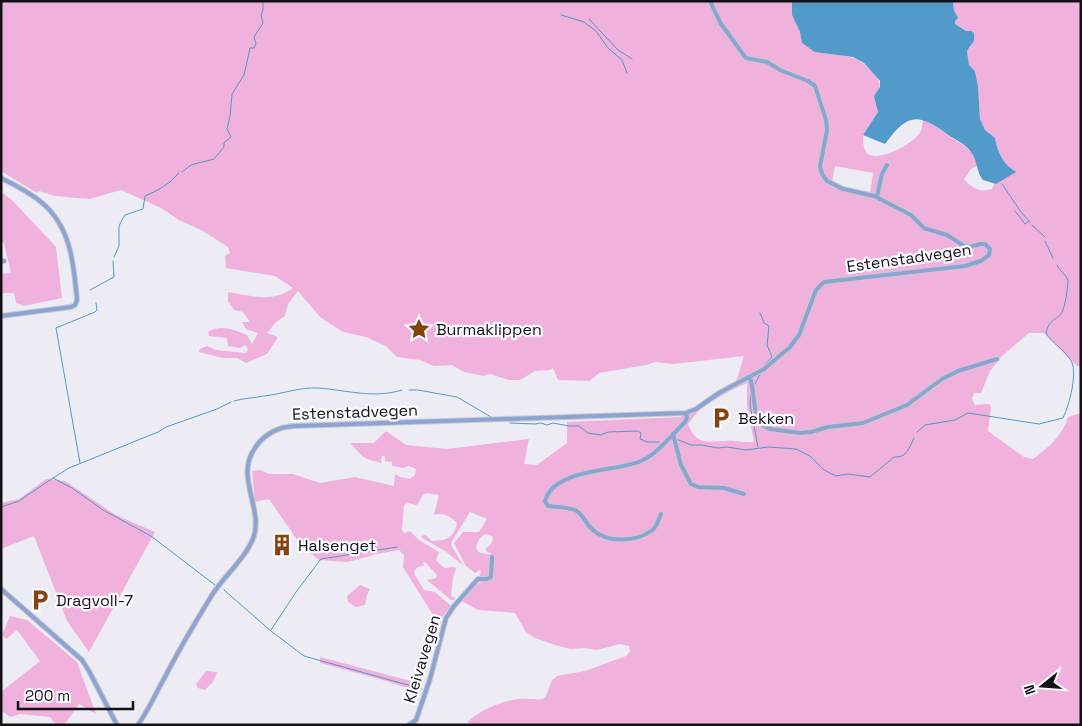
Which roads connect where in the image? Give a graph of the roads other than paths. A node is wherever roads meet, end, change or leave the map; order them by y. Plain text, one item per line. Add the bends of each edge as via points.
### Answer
1 (710, 1) edge
2 (887, 165) dead end
3 (1, 178) edge
4 (877, 197) junction
5 (1, 316) edge
6 (997, 359) dead end
7 (750, 377) junction
8 (686, 413) junction
9 (673, 434) junction
10 (744, 494) dead end
11 (660, 514) dead end
12 (492, 557) dead end
13 (1, 589) edge
14 (117, 725) edge
15 (138, 725) edge
16 (409, 725) edge

1 - 4 street, Estenstadvegen via 721,24 746,58 767,62 815,86 827,124 820,162 824,178 843,189
2 - 4 street
3 - 5 street via 35,197 57,218 70,247 77,300 71,308
4 - 7 street, Estenstadvegen via 910,215 924,228 947,235 964,246 985,244 990,253 981,261 966,266 824,282 816,290 795,342
6 - 7 street via 948,376 908,405 869,421 805,433 770,429 761,424 753,402
7 - 8 street, Estenstadvegen
8 - 9 street, Estenstadvegen via 686,420
8 - 15 street, Estenstadvegen via 303,425 273,431 256,447 249,461 255,528 252,540 212,594
9 - 10 street via 681,465 691,484
9 - 11 street, Estenstadvegen via 641,461 573,477 556,487 545,502 548,506 578,512 594,532 613,540 650,532
12 - 16 street, Kleivavegen via 491,576 478,579 446,618 416,720
13 - 14 street via 82,660

